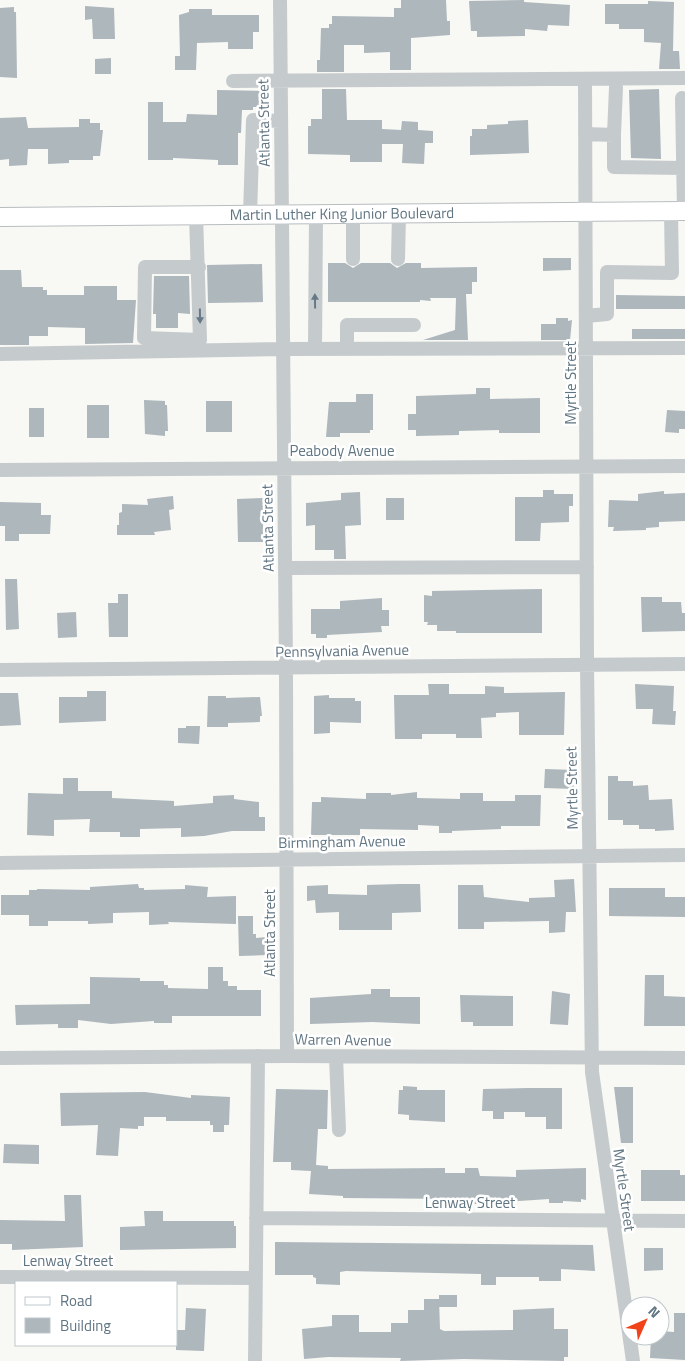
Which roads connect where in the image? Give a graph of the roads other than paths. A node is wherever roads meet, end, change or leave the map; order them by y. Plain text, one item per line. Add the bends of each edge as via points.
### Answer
1 (280, 0) edge
2 (685, 78) edge
3 (585, 79) junction
4 (280, 80) junction
5 (233, 81) dead end
6 (616, 87) dead end
7 (682, 98) dead end
8 (280, 121) junction
9 (585, 134) junction
10 (614, 135) junction
11 (683, 168) junction
12 (586, 212) junction
13 (680, 212) edge
14 (353, 214) junction
15 (400, 214) junction
16 (196, 215) junction
17 (250, 215) junction
18 (281, 215) junction
19 (316, 215) junction
20 (0, 217) edge
21 (353, 259) dead end
22 (398, 259) dead end
23 (199, 267) junction
24 (586, 316) junction
25 (414, 325) dead end
26 (587, 348) junction
27 (685, 348) edge
28 (316, 349) junction
29 (347, 349) junction
30 (283, 350) junction
31 (0, 354) edge
32 (587, 466) junction
33 (685, 466) edge
34 (284, 468) junction
35 (0, 470) edge
36 (587, 566) junction
37 (286, 568) junction
38 (587, 664) junction
39 (685, 664) edge
40 (286, 668) junction
41 (0, 670) edge
42 (589, 855) junction
43 (685, 855) edge
44 (286, 858) junction
45 (0, 863) edge
46 (258, 1056) junction
47 (287, 1056) junction
48 (336, 1057) junction
49 (0, 1058) edge
50 (592, 1058) junction
51 (685, 1058) edge
52 (339, 1130) dead end
53 (256, 1218) junction
54 (612, 1220) junction
55 (685, 1221) edge
56 (0, 1277) edge
57 (256, 1278) junction
58 (255, 1361) edge
59 (633, 1361) edge

1 - 4 street, Atlanta Street
2 - 3 street
3 - 4 street
3 - 9 street, Myrtle Street
4 - 5 street
4 - 8 street, Atlanta Street
6 - 10 street
7 - 11 street
8 - 17 street via 253,120
8 - 18 street, Atlanta Street
9 - 10 street
9 - 12 street, Myrtle Street
10 - 11 street via 614,167
11 - 13 street
12 - 13 main road, Martin Luther King Junior Boulevard
12 - 15 main road, Martin Luther King Junior Boulevard
12 - 24 street, Myrtle Street
13 - 24 street via 672,273 607,272 607,314
14 - 15 main road, Martin Luther King Junior Boulevard
14 - 19 main road, Martin Luther King Junior Boulevard
14 - 21 street
15 - 22 street
16 - 17 main road, Martin Luther King Junior Boulevard
16 - 20 main road, Martin Luther King Junior Boulevard
16 - 23 street
17 - 18 main road, Martin Luther King Junior Boulevard
18 - 19 main road, Martin Luther King Junior Boulevard
18 - 30 street, Atlanta Street
28 -> 19 street
23 -> 23 street via 200,340 144,338 145,267
24 - 26 street, Myrtle Street
25 - 29 street via 347,325
26 - 27 street
26 - 29 street
26 - 32 street, Myrtle Street
28 - 29 street
28 - 30 street
30 - 31 street
30 - 34 street, Atlanta Street
32 - 33 street, Peabody Avenue
32 - 34 street, Peabody Avenue
32 - 36 street, Myrtle Street
34 - 35 street, Peabody Avenue
34 - 37 street, Atlanta Street
36 - 37 street
36 - 38 street, Myrtle Street
37 - 40 street, Atlanta Street
38 - 39 street, Pennsylvania Avenue
38 - 40 street, Pennsylvania Avenue
38 - 42 street, Myrtle Street
40 - 41 street, Pennsylvania Avenue
40 - 44 street, Atlanta Street
42 - 43 street, Birmingham Avenue
42 - 44 street, Birmingham Avenue
42 - 50 street, Myrtle Street
44 - 45 street, Birmingham Avenue
44 - 47 street, Atlanta Street
46 - 47 street, Warren Avenue
46 - 49 street, Warren Avenue
46 - 53 street
47 - 48 street, Warren Avenue
48 - 50 street, Warren Avenue
48 - 52 street
50 - 51 street, Warren Avenue
50 - 54 street, Myrtle Street
53 - 54 street, Lenway Street
53 - 57 street
54 - 55 street, Lenway Street
54 - 59 street, Myrtle Street
56 - 57 street, Lenway Street
57 - 58 street

